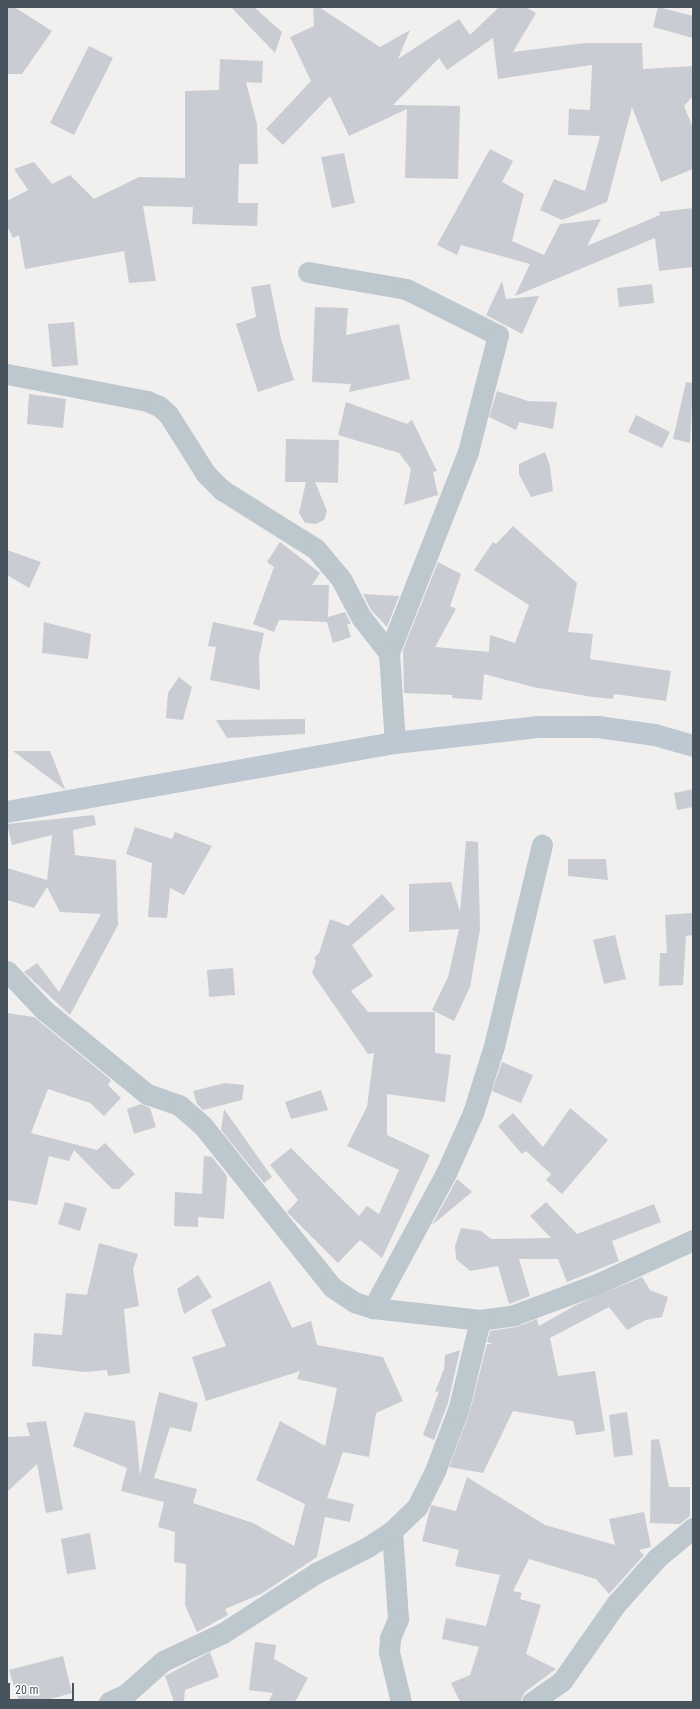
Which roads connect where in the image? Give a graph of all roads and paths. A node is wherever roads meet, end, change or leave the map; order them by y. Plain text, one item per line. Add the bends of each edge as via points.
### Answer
1 (308, 272) dead end
2 (7, 374) edge
3 (389, 653) junction
4 (395, 743) junction
5 (693, 746) edge
6 (7, 812) edge
7 (542, 845) dead end
8 (7, 971) edge
9 (693, 1240) edge
10 (373, 1308) junction
11 (480, 1320) junction
12 (693, 1528) edge
13 (392, 1530) junction
14 (121, 1699) edge
15 (401, 1702) edge
16 (532, 1702) edge

1 - 3 street via 406,289 498,335 468,452
2 - 3 street via 147,401 159,406 168,414 206,474 222,490 316,549 342,578 361,617
3 - 4 street
4 - 5 main road via 537,727 598,727 655,735
4 - 6 main road
7 - 10 street via 494,1046 473,1113 446,1173
8 - 10 street via 44,1010 147,1094 179,1105 203,1126 332,1287 354,1302
9 - 11 street via 554,1301 514,1315
10 - 11 street
11 - 13 street via 459,1407 435,1471 417,1507
12 - 16 street via 657,1558 616,1604 562,1681
13 - 14 street via 316,1573 223,1633 163,1661
13 - 15 street via 398,1619 390,1638 390,1652

